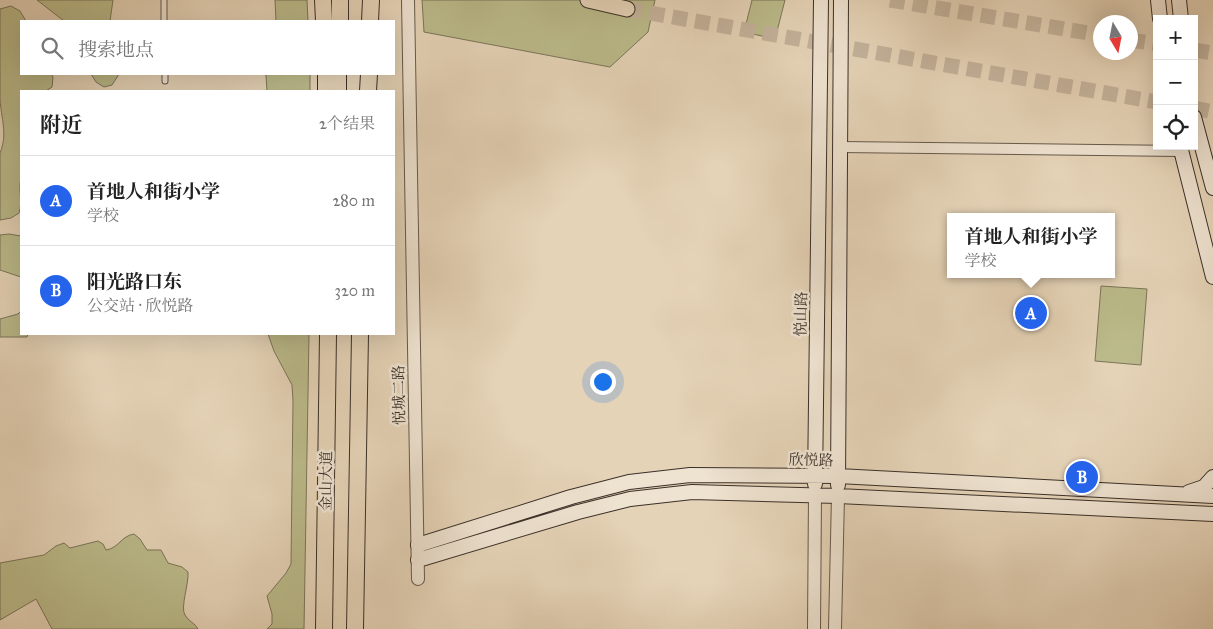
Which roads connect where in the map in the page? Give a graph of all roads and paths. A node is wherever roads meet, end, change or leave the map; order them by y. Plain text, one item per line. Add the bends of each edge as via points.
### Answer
1 (164, 0) edge
2 (324, 0) edge
3 (340, 0) edge
4 (371, 0) edge
5 (408, 0) edge
6 (588, 0) edge
7 (821, 0) edge
8 (841, 0) edge
9 (1158, 0) edge
10 (1180, 0) edge
11 (627, 9) tunnel mouth
12 (1160, 15) edge
13 (1181, 15) edge
14 (164, 20) edge
15 (324, 20) edge
16 (340, 20) edge
17 (370, 20) edge
18 (165, 75) edge
19 (326, 75) edge
20 (338, 75) edge
21 (369, 75) edge
22 (165, 81) dead end
23 (326, 90) edge
24 (338, 90) edge
25 (368, 90) edge
26 (1198, 132) edge
27 (840, 147) junction
28 (1153, 148) edge
29 (1181, 150) edge
30 (1213, 188) edge
31 (1213, 277) edge
32 (328, 335) edge
33 (360, 335) edge
34 (815, 476) junction
35 (838, 476) junction
36 (1213, 477) edge
37 (1184, 494) junction
38 (815, 495) junction
39 (838, 496) junction
40 (1213, 496) edge
41 (1213, 514) edge
42 (418, 545) junction
43 (418, 560) junction
44 (418, 579) dead end
45 (324, 629) edge
46 (355, 629) edge
47 (814, 629) edge
48 (835, 629) edge

1 - 14 lane
2 - 15 highway
3 - 16 highway
4 - 17 highway
5 - 42 street, 悦城二路
6 - 11 main road
7 - 34 main road, 悦山路
8 - 27 main road
9 - 12 main road
10 - 13 main road
18 - 22 lane
19 - 23 highway
20 - 24 highway
21 - 25 highway
26 - 30 main road
27 - 28 street
27 - 35 main road
29 - 31 main road
32 - 45 highway, 金山大道
33 - 46 highway, 金山大道
34 - 35 main road, 欣悦路
34 - 38 main road, 悦山路
34 - 42 main road, 欣悦路 via 690,475 629,482
35 - 37 main road, 欣悦路
35 - 39 main road
36 - 37 main road via 1204,487
37 - 40 main road, 欣悦路
38 - 39 main road
38 - 43 main road via 692,492 630,499
38 - 47 street, 悦山路
39 - 41 main road
39 - 48 street
42 - 43 street, 悦城二路
43 - 44 street, 悦城二路

